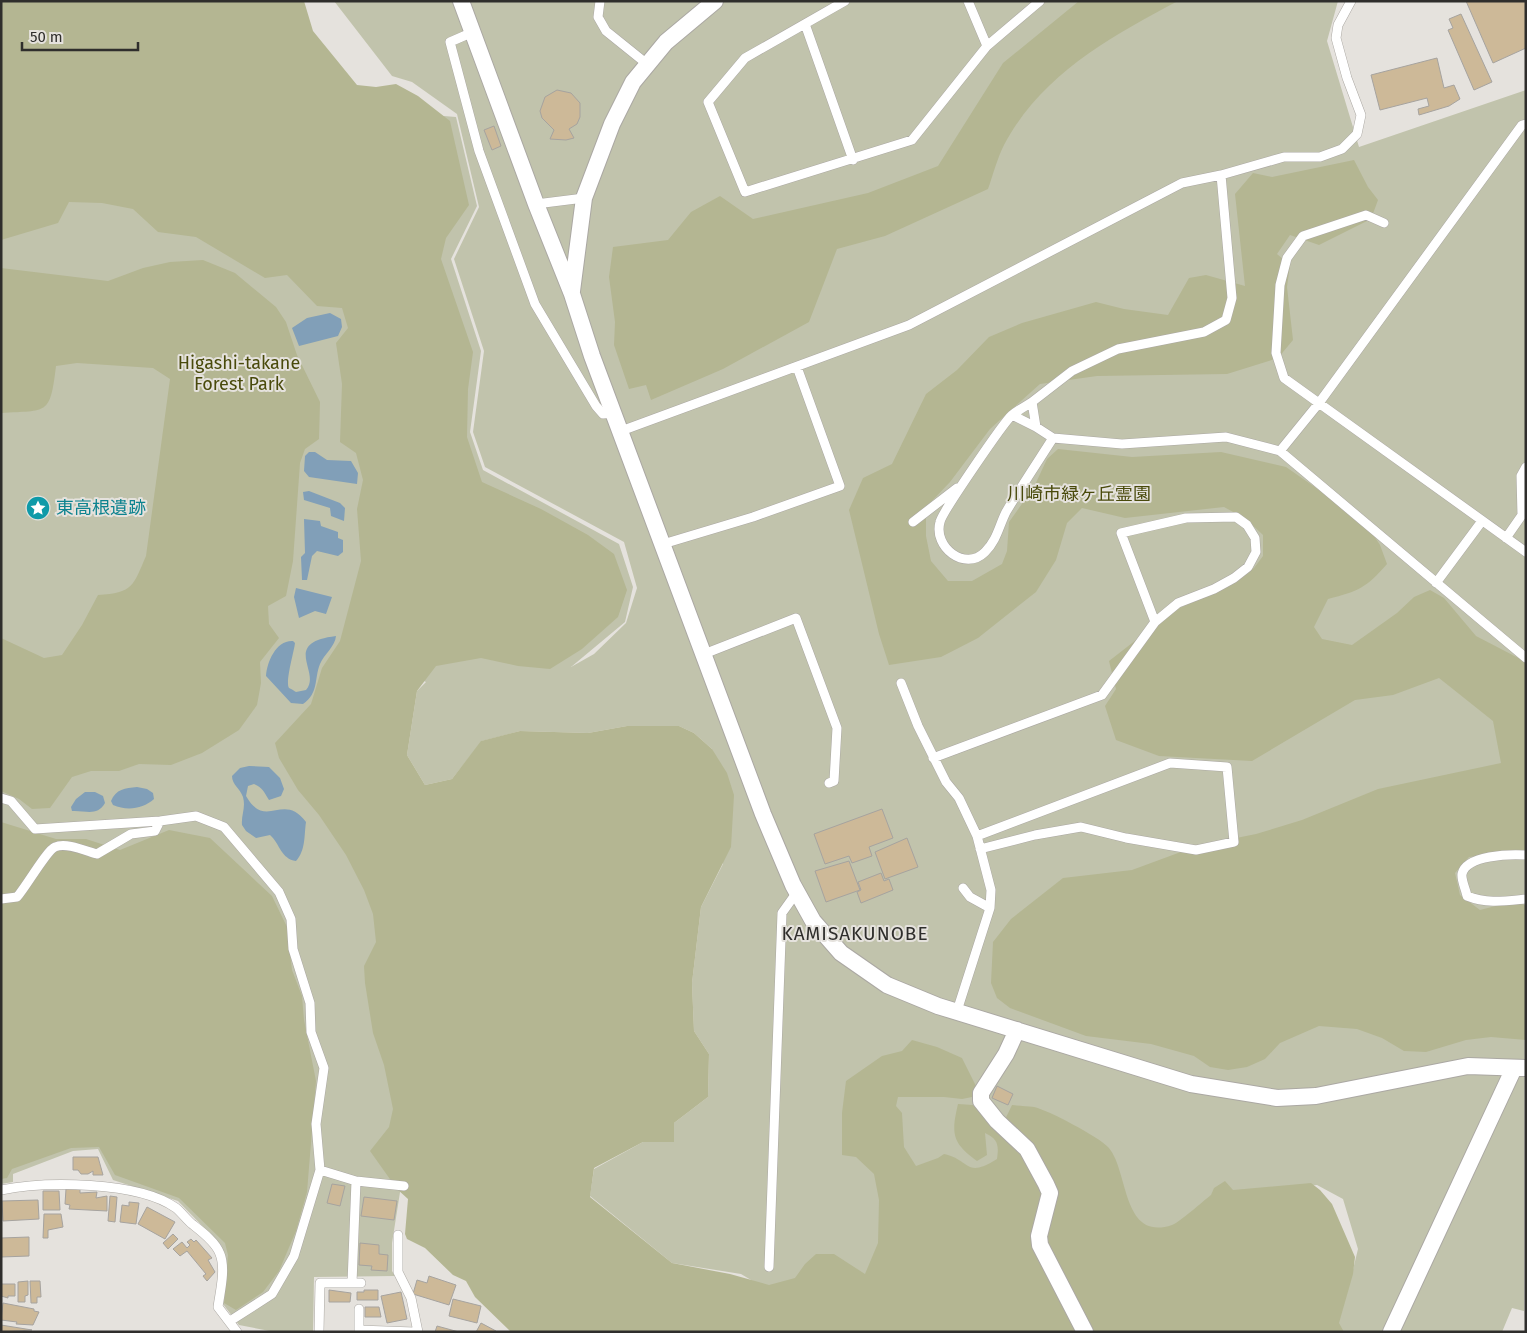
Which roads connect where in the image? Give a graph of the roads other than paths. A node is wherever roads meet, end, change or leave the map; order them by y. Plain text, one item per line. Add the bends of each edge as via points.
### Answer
1 (462, 1) edge
2 (600, 1) edge
3 (715, 1) edge
4 (845, 1) edge
5 (968, 1) edge
6 (1040, 1) edge
7 (1351, 1) edge
8 (805, 24) junction
9 (473, 32) junction
10 (987, 46) junction
11 (648, 64) junction
12 (1526, 124) edge
13 (854, 160) junction
14 (1221, 175) junction
15 (584, 198) junction
16 (536, 204) junction
17 (1384, 224) dead end
18 (572, 294) junction
19 (796, 368) junction
20 (1032, 402) junction
21 (1319, 404) junction
22 (614, 413) junction
23 (1012, 415) junction
24 (1036, 427) junction
25 (621, 431) junction
26 (1053, 438) junction
27 (1280, 451) junction
28 (1526, 468) edge
29 (965, 482) junction
30 (1524, 516) edge
31 (1482, 521) junction
32 (913, 522) dead end
33 (1506, 538) junction
34 (663, 544) junction
35 (1526, 552) edge
36 (1436, 583) junction
37 (1156, 622) junction
38 (704, 654) junction
39 (1526, 658) edge
40 (902, 683) dead end
41 (933, 758) junction
42 (829, 783) dead end
43 (1, 798) edge
44 (160, 822) junction
45 (977, 836) junction
46 (980, 849) junction
47 (1526, 855) edge
48 (963, 888) dead end
49 (796, 892) junction
50 (1, 899) edge
51 (1526, 899) edge
52 (990, 908) junction
53 (957, 1011) junction
54 (1016, 1030) junction
55 (1520, 1068) edge
56 (320, 1170) junction
57 (356, 1181) junction
58 (404, 1186) dead end
59 (1, 1190) edge
60 (398, 1235) dead end
61 (770, 1267) dead end
62 (352, 1283) junction
63 (362, 1283) dead end
64 (359, 1309) dead end
65 (230, 1321) junction
66 (359, 1331) edge
67 (238, 1332) edge
68 (319, 1332) edge
69 (414, 1332) edge
70 (418, 1332) edge
71 (1085, 1332) edge
72 (1391, 1332) edge

1 - 9 street
2 - 11 lane via 598,17 606,31
3 - 11 street via 666,42
4 - 8 lane
5 - 10 lane
6 - 10 lane
7 - 14 lane via 1338,25 1336,38 1361,115 1357,134 1342,149 1320,157 1284,157
8 - 13 lane
8 - 13 lane via 745,58 708,102 745,192
9 - 16 street
9 - 22 lane via 450,42 479,151 534,304 596,406 604,414
10 - 13 lane via 912,140
11 - 15 street via 633,82 612,124
12 - 21 lane via 1522,125
14 - 19 lane via 1182,183 910,325
14 - 20 lane via 1232,298 1226,320 1204,332 1118,349 1072,371
15 - 16 lane
15 - 18 street
16 - 18 street
17 - 21 lane via 1366,215 1303,236 1287,258 1280,285 1276,354 1284,378
18 - 22 street
19 - 25 lane
19 - 34 lane via 840,486
20 - 23 lane
20 - 24 lane
21 - 27 lane
21 - 31 lane
22 - 25 street
23 - 24 lane
23 - 29 lane
24 - 26 lane
25 - 34 street
26 - 27 lane via 1122,444 1226,437
26 - 29 lane via 1005,515 996,539 983,554 970,559 962,559 946,550 939,534 943,514
27 - 36 lane
28 - 30 lane via 1520,476
29 - 32 lane
30 - 33 lane
31 - 33 lane
31 - 36 lane
33 - 35 lane
34 - 38 street
36 - 39 lane
37 - 37 lane via 1178,603 1214,589 1248,567 1256,552 1255,538 1248,525 1236,517 1195,517 1121,533
37 - 41 lane via 1102,695
38 - 42 lane via 796,618 837,728 834,780
38 - 49 street via 763,814
40 - 41 lane
41 - 45 lane via 959,798
43 - 44 lane via 11,801 34,829
44 - 50 lane via 155,831 131,834 97,854 68,846 55,847 48,852 17,897
44 - 56 lane via 196,816 224,827 279,892 291,919 293,949 310,1003 311,1032 324,1068 316,1124
45 - 46 lane
45 - 46 lane via 1170,763 1227,767 1234,842 1196,850 1081,827
46 - 52 lane via 991,890
47 - 51 lane via 1506,854 1476,860 1466,866 1462,875 1467,896 1477,900
48 - 52 lane via 970,897
49 - 53 street via 813,921 841,953 887,985
49 - 61 lane via 782,913
52 - 53 lane
53 - 54 street
54 - 55 street via 1191,1084 1277,1098 1316,1096 1468,1066
54 - 71 street via 1006,1054 981,1093 981,1101 1027,1149 1046,1184 1050,1193 1038,1236 1040,1245
55 - 72 street
56 - 57 lane
56 - 65 lane via 294,1256 272,1294
57 - 58 lane
57 - 62 lane
59 - 65 lane via 34,1184 114,1189 156,1198 176,1208 199,1228 220,1254 222,1277 218,1307
60 - 70 lane via 398,1272 410,1298
62 - 63 lane
62 - 68 lane via 320,1283
64 - 66 lane
65 - 67 lane
66 - 69 lane

